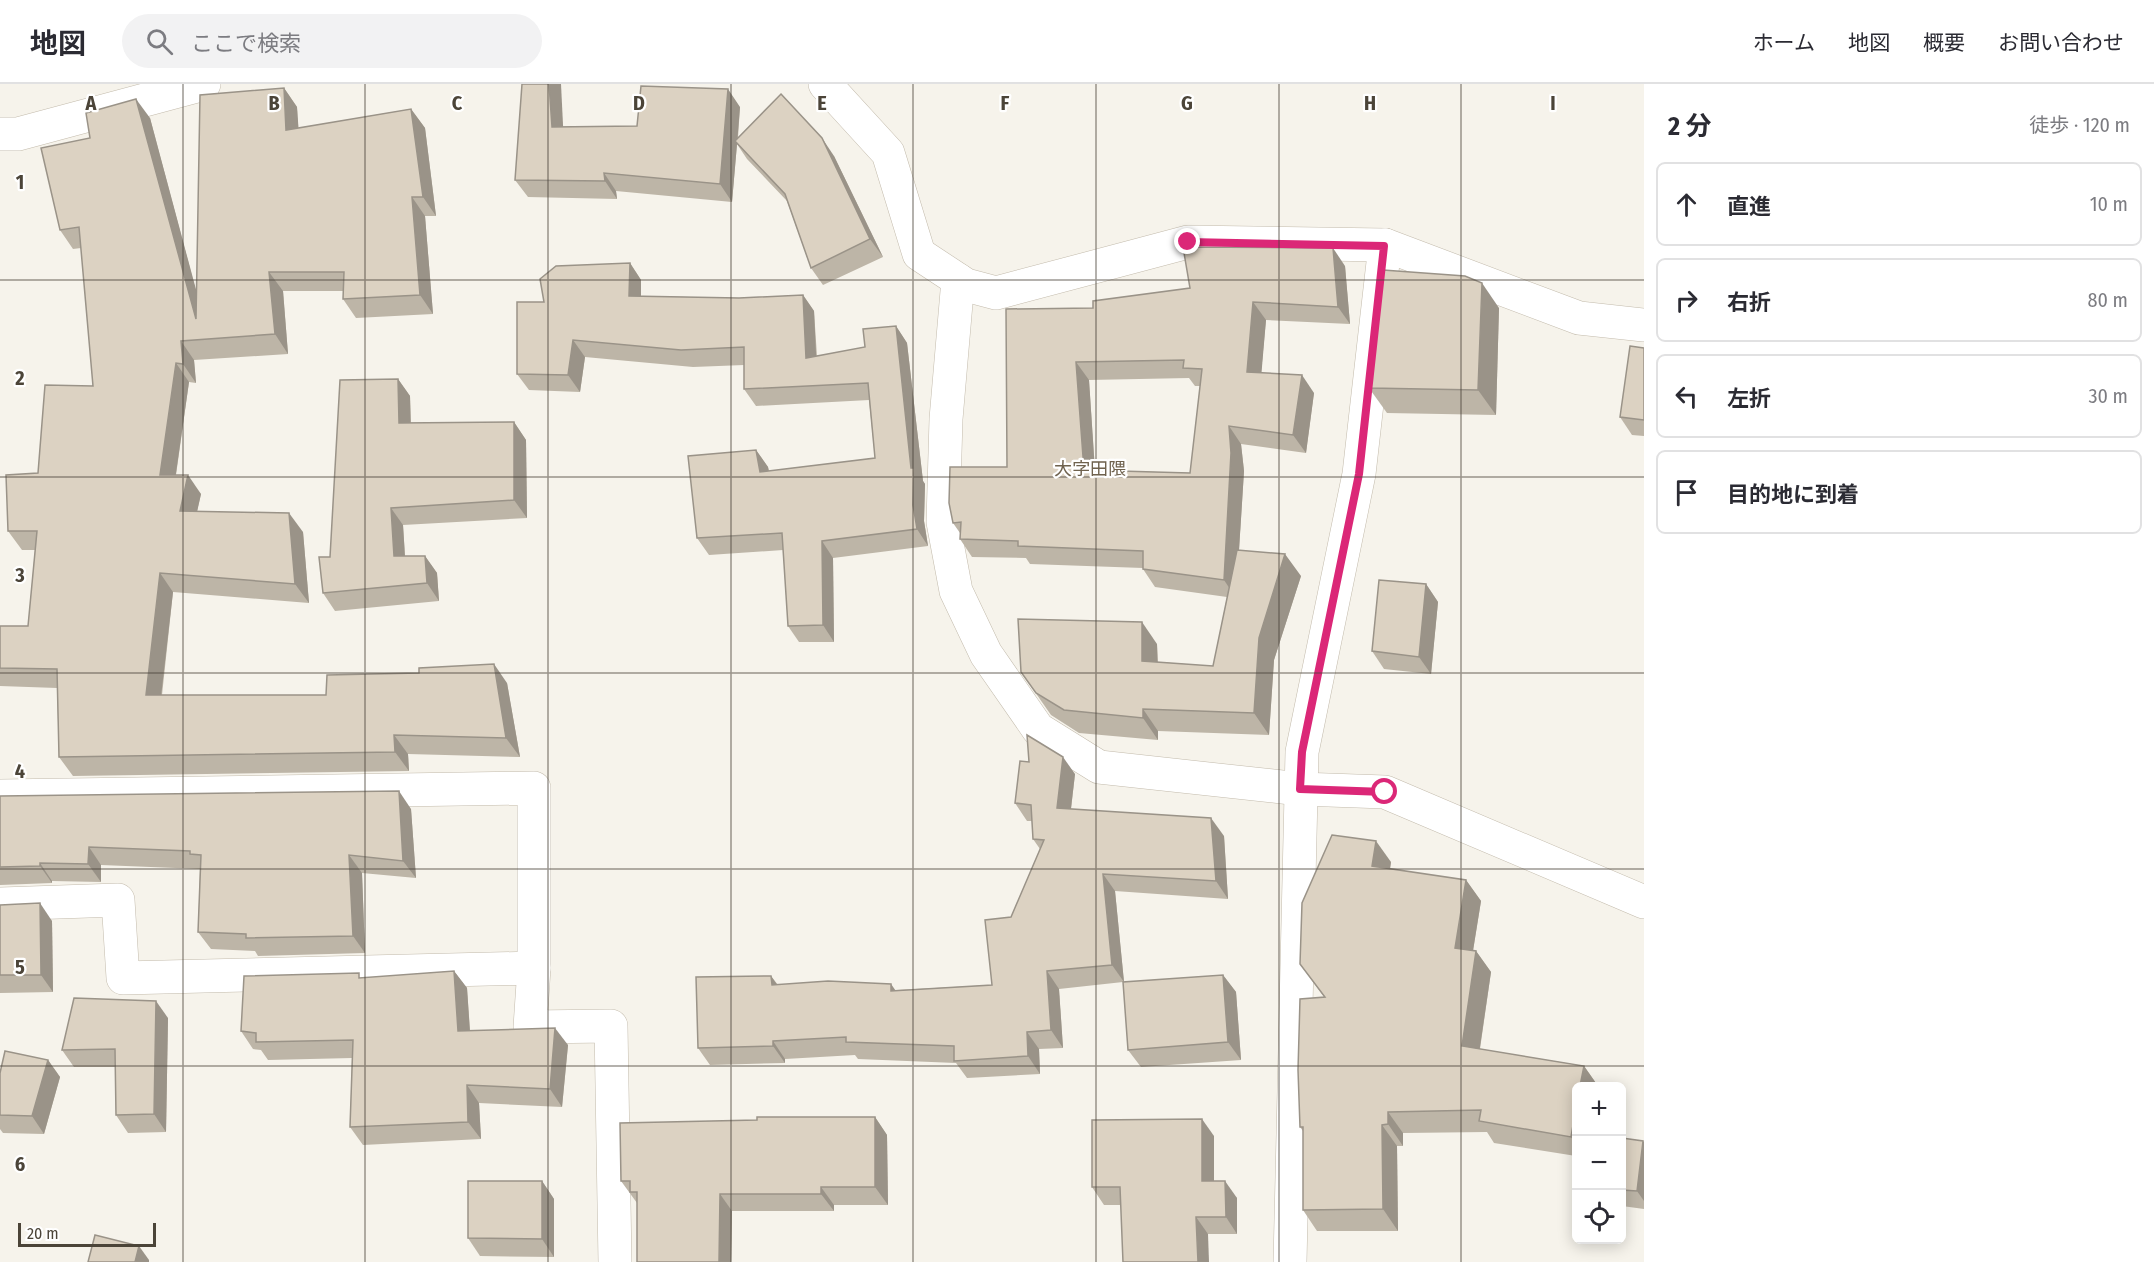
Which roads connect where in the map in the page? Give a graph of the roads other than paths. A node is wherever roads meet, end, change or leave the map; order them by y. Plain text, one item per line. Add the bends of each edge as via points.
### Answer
1 (204, 84) edge
2 (825, 84) edge
3 (0, 135) edge
4 (1384, 246) junction
5 (957, 280) junction
6 (1644, 325) edge
7 (1300, 789) junction
8 (0, 796) edge
9 (1644, 902) edge
10 (0, 904) edge
11 (534, 968) junction
12 (615, 1262) edge
13 (1290, 1262) edge

1 - 3 street via 18,134
2 - 5 street via 888,153 919,254
4 - 5 street via 1188,242 996,293
4 - 6 street via 1579,318
4 - 7 street via 1359,474 1302,752
5 - 7 street via 943,522 956,591 986,654 1038,729 1099,767
7 - 9 street via 1385,792
7 - 13 street
8 - 11 street via 534,788
10 - 11 street via 118,900 123,978
11 - 12 street via 531,1027 611,1026

